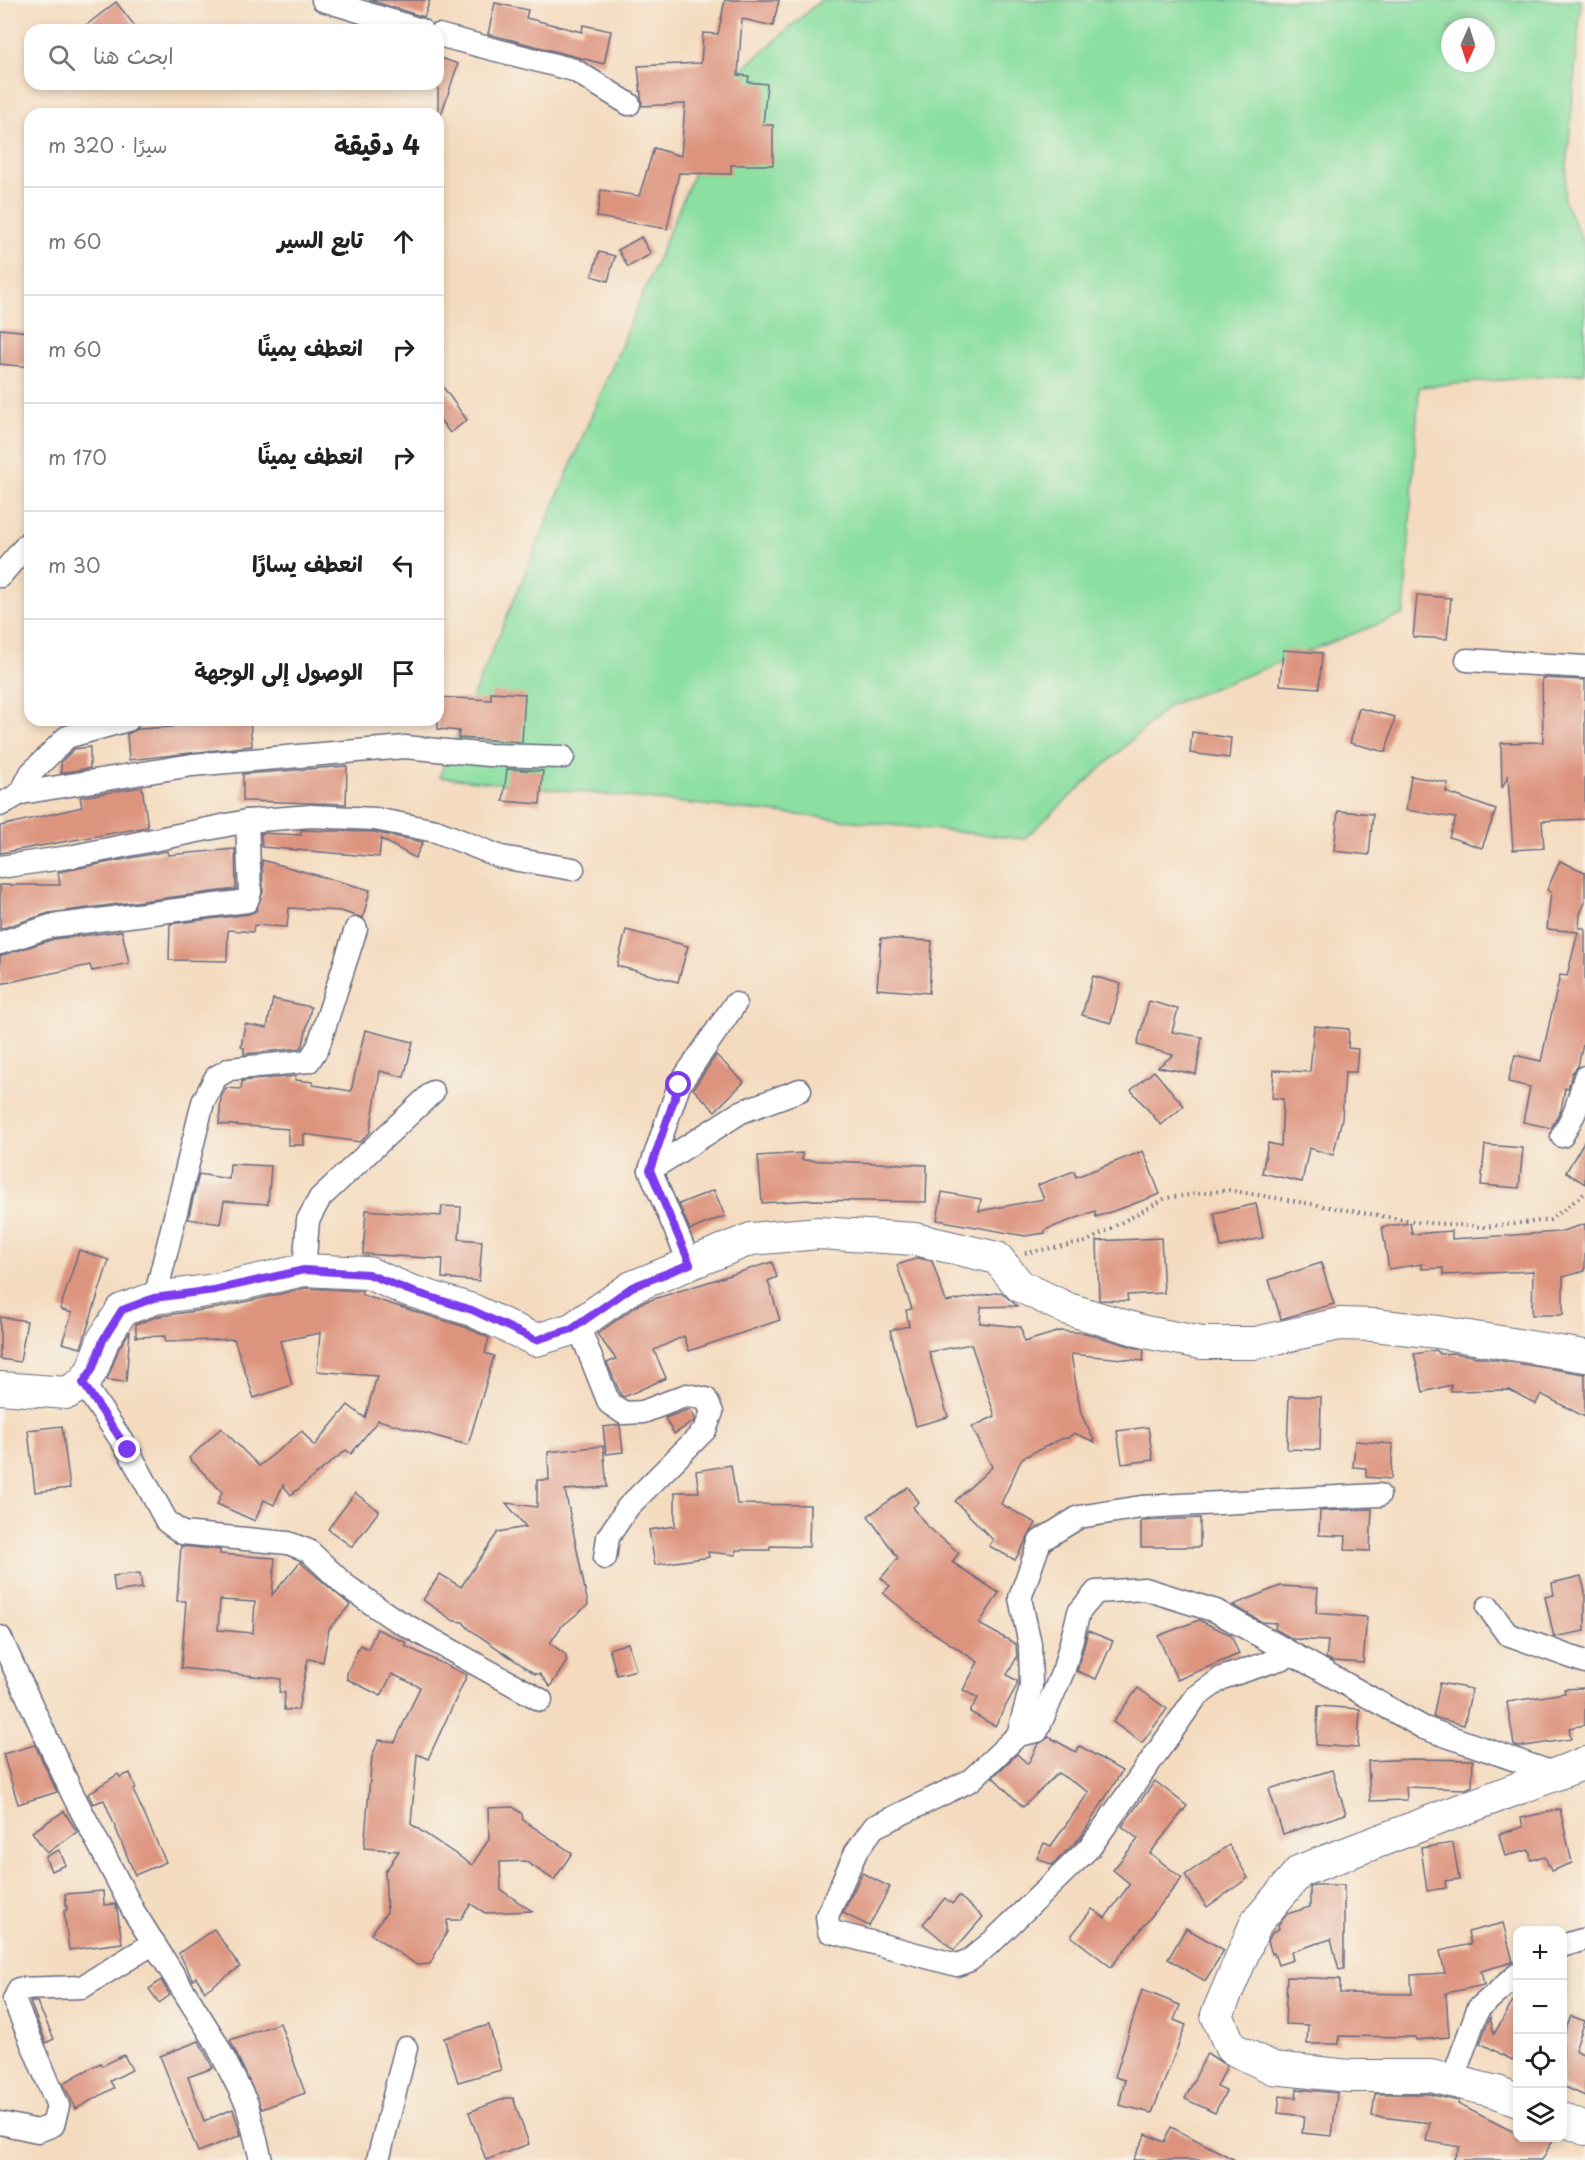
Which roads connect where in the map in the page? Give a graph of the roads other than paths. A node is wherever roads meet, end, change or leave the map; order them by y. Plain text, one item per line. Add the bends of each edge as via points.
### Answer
1 (323, 0) edge
2 (401, 24) edge
3 (444, 37) edge
4 (629, 104) dead end
5 (24, 548) edge
6 (1, 573) edge
7 (1467, 660) dead end
8 (1585, 667) edge
9 (105, 726) edge
10 (563, 757) dead end
11 (21, 793) junction
12 (0, 805) edge
13 (247, 821) junction
14 (0, 867) edge
15 (573, 868) dead end
16 (356, 929) dead end
17 (0, 943) edge
18 (735, 1004) dead end
19 (1585, 1077) edge
20 (800, 1090) dead end
21 (433, 1092) dead end
22 (1562, 1136) dead end
23 (650, 1170) junction
24 (690, 1264) junction
25 (304, 1270) junction
26 (154, 1298) junction
27 (578, 1324) junction
28 (1585, 1356) edge
29 (83, 1383) junction
30 (0, 1388) edge
31 (1379, 1495) dead end
32 (605, 1558) dead end
33 (1488, 1606) dead end
34 (0, 1637) edge
35 (1293, 1655) junction
36 (1585, 1662) edge
37 (541, 1700) dead end
38 (1018, 1736) junction
39 (1572, 1769) edge
40 (1585, 1939) edge
41 (154, 1943) junction
42 (1567, 1945) edge
43 (1513, 1978) edge
44 (406, 2048) dead end
45 (1452, 2081) junction
46 (1513, 2098) edge
47 (1567, 2121) edge
48 (0, 2123) edge
49 (1585, 2129) edge
50 (261, 2160) edge
51 (378, 2160) edge

1 - 2 street
3 - 4 street via 574,70
5 - 6 street
7 - 8 street
9 - 11 street via 67,736 31,773
10 - 11 street via 405,747 192,765
11 - 12 street
13 - 14 street
13 - 15 street via 311,816 375,819 435,831 501,857
13 - 17 street via 247,901 51,926
16 - 26 street via 318,1047 309,1061 230,1069 216,1077 203,1102
18 - 23 street via 679,1085
19 - 22 street via 1575,1112
20 - 23 street via 741,1112
21 - 25 street via 320,1198 309,1220
23 - 24 street
24 - 27 street via 632,1287
24 - 28 street via 751,1239 819,1233 915,1239 997,1258 1020,1286 1068,1310 1202,1343 1255,1343 1340,1324 1374,1325
25 - 26 street via 214,1290
25 - 27 street via 368,1274 472,1310 536,1340
26 - 29 street via 122,1310
27 - 32 street via 609,1403 624,1413 643,1412 687,1395 706,1399 712,1412 705,1430 628,1507 608,1537
29 - 30 street via 67,1393
29 - 37 street via 128,1450 167,1522 182,1533 288,1543 309,1551 345,1585 391,1617
31 - 38 street via 1141,1507 1079,1517 1040,1541 1020,1598 1030,1644 1031,1687
33 - 36 street via 1507,1634
34 - 41 street via 72,1793
35 - 38 street via 1216,1611 1144,1588 1096,1592 1079,1612 1064,1669 1037,1731
35 - 38 street via 1222,1678 1196,1697 1091,1846 970,1959 957,1965 830,1931 827,1916 856,1852 874,1827 970,1780
35 - 39 street via 1424,1728
39 - 45 street via 1300,1871 1256,1923 1217,2015 1231,2048 1273,2068 1349,2076 1431,2076
40 - 42 street
41 - 48 street via 82,1987 19,1989 14,2000 58,2106 53,2125 38,2131
41 - 50 street via 214,2039 247,2104
43 - 45 street via 1478,2009
44 - 51 street
45 - 46 street
47 - 49 street

